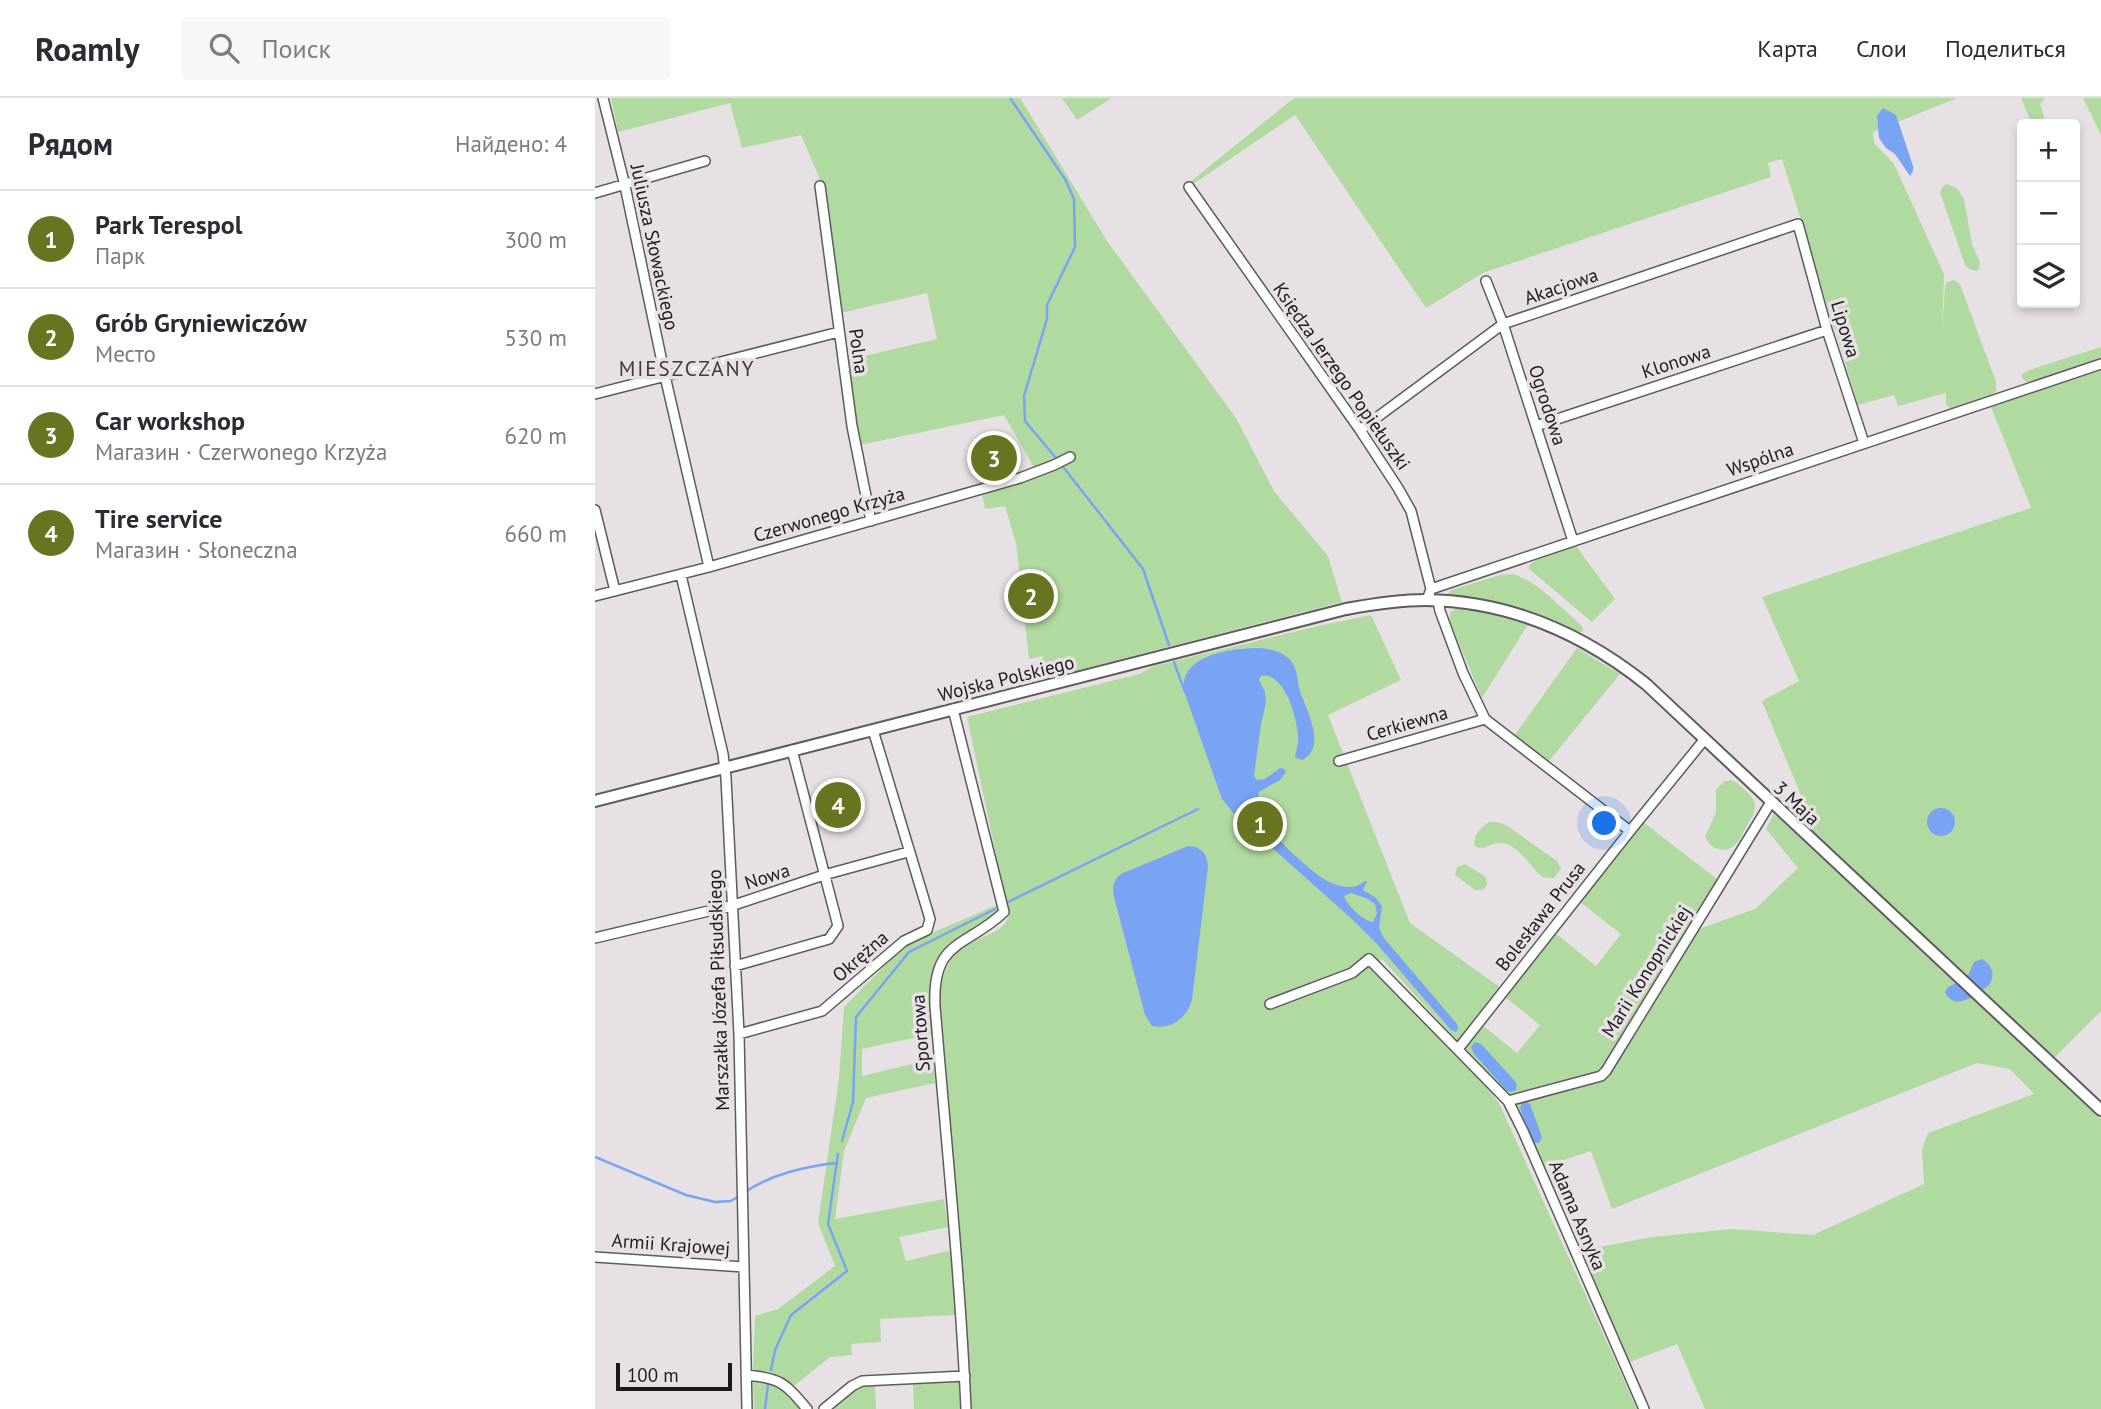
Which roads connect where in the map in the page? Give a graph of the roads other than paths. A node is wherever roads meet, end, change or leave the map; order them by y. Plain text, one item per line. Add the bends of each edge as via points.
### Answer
1 (603, 98) edge
2 (705, 161) dead end
3 (625, 186) junction
4 (820, 186) dead end
5 (1189, 187) dead end
6 (595, 193) edge
7 (1798, 224) joint
8 (1486, 281) dead end
9 (1503, 324) junction
10 (1827, 330) junction
11 (839, 332) junction
12 (2101, 365) edge
13 (664, 376) junction
14 (595, 394) edge
15 (1536, 426) junction
16 (1360, 430) junction
17 (1864, 443) junction
18 (1070, 457) dead end
19 (595, 510) edge
20 (871, 521) junction
21 (1573, 541) junction
22 (709, 567) junction
23 (681, 575) junction
24 (615, 591) junction
25 (595, 596) edge
26 (1432, 596) junction
27 (953, 709) junction
28 (1485, 719) junction
29 (873, 730) junction
30 (1704, 740) junction
31 (792, 750) junction
32 (1339, 761) dead end
33 (725, 768) junction
34 (595, 801) edge
35 (1771, 802) junction
36 (1630, 831) junction
37 (908, 852) junction
38 (824, 875) junction
39 (734, 905) junction
40 (595, 938) edge
41 (735, 966) junction
42 (1271, 1004) dead end
43 (739, 1034) junction
44 (1458, 1049) junction
45 (1508, 1101) junction
46 (2101, 1110) edge
47 (595, 1257) edge
48 (744, 1267) junction
49 (745, 1375) junction
50 (965, 1376) junction
51 (747, 1409) edge
52 (807, 1409) edge
53 (824, 1409) edge
54 (966, 1409) edge
55 (1643, 1409) edge

1 - 3 street, Juliusza Słowackiego
2 - 3 street
3 - 6 street
3 - 13 street, Juliusza Słowackiego
4 - 11 street, Polna
5 - 16 street, Księdza Jerzego Popiełuszki
7 - 9 street, Akacjowa
7 - 10 street, Lipowa
8 - 9 street, Ogrodowa
9 - 15 street, Ogrodowa
9 - 16 street, Akacjowa
10 - 15 street, Klonowa
10 - 17 street, Lipowa
11 - 13 street
11 - 20 street, Polna
12 - 17 street, Wspólna
13 - 14 street
13 - 22 street, Juliusza Słowackiego
15 - 21 street, Ogrodowa
16 - 26 street, Księdza Jerzego Popiełuszki via 1411,511
17 - 21 street, Wspólna
18 - 20 street, Czerwonego Krzyża via 1020,478
19 - 24 street
20 - 22 street, Czerwonego Krzyża
21 - 26 street, Wspólna
22 - 23 street, Czerwonego Krzyża
23 - 24 street, Czerwonego Krzyża
23 - 33 street, Marszałka Józefa Piłsudskiego
24 - 25 street, Czerwonego Krzyża
26 - 27 street, Wojska Polskiego via 1346,609
26 - 28 street, Księdza Jerzego Popiełuszki
26 - 30 street, 3 Maja via 1517,614 1580,639 1646,684
27 - 29 street, Wojska Polskiego
27 - 50 street, Sportowa via 1004,912 950,950 935,984
28 - 32 street, Cerkiewna
28 - 36 street, Księdza Jerzego Popiełuszki
29 - 31 street, Wojska Polskiego
29 - 37 street, Okrężna
30 - 35 street, 3 Maja
30 - 36 street, Bolesława Prusa
31 - 33 street, Wojska Polskiego
31 - 38 street
33 - 34 street, Wojska Polskiego
33 - 39 street, Marszałka Józefa Piłsudskiego
35 - 45 street, Marii Konopnickiej via 1606,1071
35 - 46 street, 3 Maja
36 - 44 street, Bolesława Prusa
37 - 38 street, Nowa
37 - 43 street, Okrężna via 929,919 927,930 904,941 822,1011
38 - 39 street, Nowa
38 - 41 street via 838,926 829,939
39 - 40 street, Nowa
39 - 41 street, Marszałka Józefa Piłsudskiego
41 - 43 street, Marszałka Józefa Piłsudskiego
42 - 44 street, Adama Asnyka via 1352,973 1369,959
43 - 48 street, Marszałka Józefa Piłsudskiego
44 - 45 street, Adama Asnyka
45 - 55 street, Adama Asnyka
47 - 48 street, Armii Krajowej
48 - 49 street, Marszałka Józefa Piłsudskiego
49 - 51 street, Marszałka Józefa Piłsudskiego
49 - 52 street via 779,1380
50 - 53 street via 862,1381
50 - 54 street

